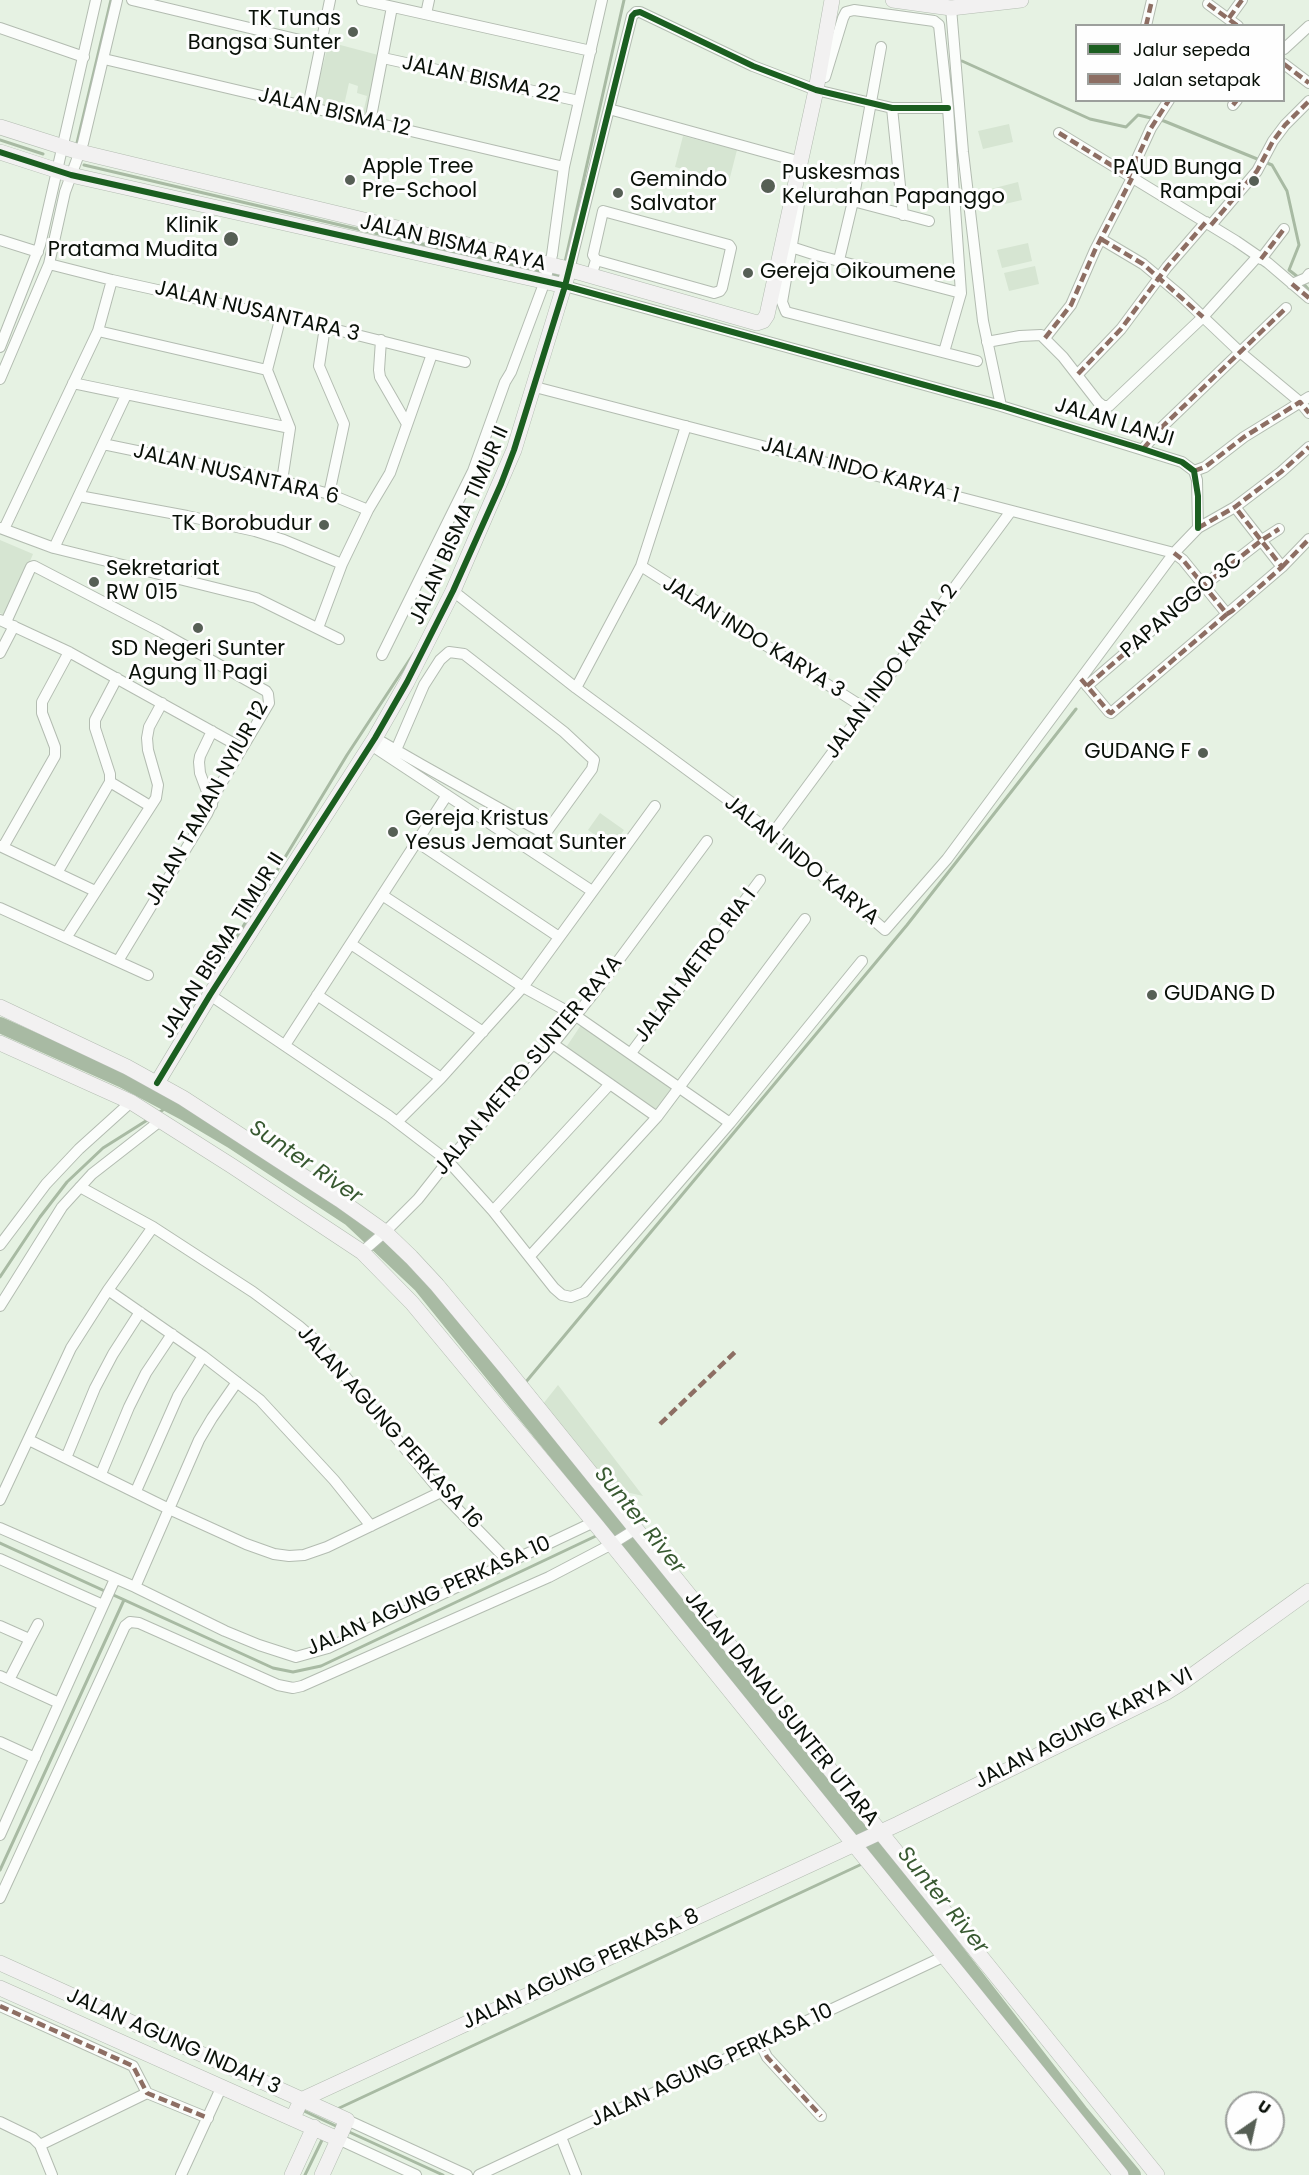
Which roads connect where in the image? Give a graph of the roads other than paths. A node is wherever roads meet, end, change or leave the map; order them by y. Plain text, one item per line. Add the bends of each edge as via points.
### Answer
1 (96, 0) edge
2 (117, 0) edge
3 (132, 0) edge
4 (330, 0) edge
5 (362, 0) edge
6 (429, 0) edge
7 (602, 0) edge
8 (832, 0) edge
9 (893, 0) edge
10 (1021, 0) edge
11 (1152, 0) edge
12 (1242, 0) edge
13 (1206, 1) edge
14 (392, 7) junction
15 (951, 8) junction
16 (426, 14) junction
17 (1146, 24) edge
18 (1235, 24) edge
19 (1309, 26) edge
20 (0, 28) edge
21 (321, 45) junction
22 (881, 47) dead end
23 (1285, 48) edge
24 (591, 51) junction
25 (84, 57) junction
26 (383, 58) junction
27 (104, 59) junction
28 (1285, 65) edge
29 (1309, 83) edge
30 (819, 91) junction
31 (579, 101) junction
32 (1309, 101) edge
33 (871, 103) junction
34 (308, 107) junction
35 (1164, 107) edge
36 (892, 108) junction
37 (948, 108) junction
38 (609, 109) junction
39 (370, 122) junction
40 (0, 127) edge
41 (1059, 133) dead end
42 (71, 150) junction
43 (0, 152) edge
44 (801, 162) junction
45 (564, 167) junction
46 (64, 173) junction
47 (1131, 177) junction
48 (853, 201) junction
49 (584, 207) junction
50 (603, 212) junction
51 (903, 215) junction
52 (929, 221) dead end
53 (1208, 223) junction
54 (1284, 229) dead end
55 (1101, 238) junction
56 (0, 240) edge
57 (786, 245) junction
58 (38, 252) junction
59 (1260, 257) junction
60 (596, 260) junction
61 (838, 260) junction
62 (49, 264) junction
63 (555, 275) junction
64 (591, 277) junction
65 (1159, 279) junction
66 (112, 280) junction
67 (1299, 280) edge
68 (961, 293) junction
69 (1309, 298) edge
70 (1286, 308) dead end
71 (281, 316) junction
72 (1203, 317) junction
73 (325, 327) junction
74 (98, 331) junction
75 (1045, 338) junction
76 (381, 340) junction
77 (987, 342) junction
78 (0, 347) edge
79 (944, 352) junction
80 (1240, 352) junction
81 (432, 354) junction
82 (977, 361) dead end
83 (465, 362) dead end
84 (267, 370) junction
85 (1078, 374) junction
86 (0, 379) edge
87 (73, 384) junction
88 (534, 387) junction
89 (126, 394) junction
90 (1304, 400) edge
91 (1001, 406) junction
92 (1309, 413) edge
93 (407, 424) junction
94 (686, 426) junction
95 (290, 428) junction
96 (103, 444) junction
97 (1143, 449) junction
98 (1308, 450) edge
99 (1194, 471) junction
100 (282, 481) junction
101 (329, 494) junction
102 (78, 496) junction
103 (1235, 507) junction
104 (368, 510) junction
105 (1011, 511) junction
106 (1198, 528) junction
107 (2, 529) edge
108 (1279, 529) dead end
109 (1309, 539) edge
110 (1262, 540) junction
111 (54, 548) junction
112 (1178, 557) junction
113 (342, 564) junction
114 (641, 566) junction
115 (1282, 567) junction
116 (1203, 586) junction
117 (453, 591) junction
118 (1227, 614) junction
119 (7, 623) edge
120 (318, 628) junction
121 (339, 639) dead end
122 (0, 652) edge
123 (69, 652) junction
124 (382, 655) dead end
125 (117, 678) junction
126 (409, 678) junction
127 (1084, 682) junction
128 (576, 688) junction
129 (423, 689) junction
130 (162, 703) junction
131 (866, 709) junction
132 (212, 731) junction
133 (373, 741) junction
134 (242, 748) junction
135 (396, 750) junction
136 (110, 782) junction
137 (447, 795) junction
138 (212, 805) junction
139 (150, 806) junction
140 (655, 806) dead end
141 (773, 833) junction
142 (707, 841) dead end
143 (417, 842) junction
144 (2, 846) edge
145 (57, 873) junction
146 (760, 880) dead end
147 (95, 891) junction
148 (592, 891) junction
149 (382, 896) junction
150 (0, 908) edge
151 (806, 919) dead end
152 (559, 937) junction
153 (66, 938) junction
154 (351, 944) junction
155 (118, 961) junction
156 (862, 961) dead end
157 (148, 975) dead end
158 (523, 987) junction
159 (210, 995) junction
160 (317, 995) junction
161 (0, 1007) edge
162 (576, 1016) junction
163 (483, 1032) junction
164 (0, 1043) edge
165 (553, 1044) junction
166 (285, 1045) junction
167 (631, 1053) junction
168 (441, 1078) junction
169 (155, 1082) junction
170 (610, 1084) junction
171 (680, 1088) junction
172 (132, 1103) junction
173 (657, 1117) junction
174 (157, 1119) junction
175 (397, 1122) junction
176 (730, 1123) junction
177 (448, 1161) junction
178 (80, 1186) junction
179 (493, 1211) junction
180 (153, 1227) junction
181 (383, 1234) junction
182 (0, 1245) edge
183 (364, 1250) junction
184 (530, 1256) junction
185 (108, 1290) junction
186 (0, 1306) edge
187 (140, 1312) junction
188 (172, 1334) junction
189 (203, 1356) junction
190 (237, 1382) junction
191 (29, 1440) junction
192 (66, 1458) junction
193 (101, 1474) junction
194 (136, 1491) junction
195 (441, 1492) junction
196 (0, 1500) edge
197 (169, 1509) junction
198 (371, 1526) junction
199 (0, 1528) edge
200 (634, 1531) junction
201 (605, 1534) junction
202 (0, 1559) edge
203 (509, 1562) junction
204 (114, 1582) junction
205 (135, 1587) junction
206 (1309, 1591) edge
207 (106, 1601) junction
208 (38, 1624) dead end
209 (0, 1626) edge
210 (29, 1641) junction
211 (4, 1678) edge
212 (59, 1703) junction
213 (0, 1742) edge
214 (35, 1758) junction
215 (4, 1817) edge
216 (877, 1832) junction
217 (0, 1835) edge
218 (856, 1844) junction
219 (0, 1898) edge
220 (945, 1956) junction
221 (0, 1963) edge
222 (0, 1988) edge
223 (0, 2006) edge
224 (760, 2043) junction
225 (222, 2086) junction
226 (147, 2093) junction
227 (301, 2100) junction
228 (820, 2116) dead end
229 (208, 2118) junction
230 (293, 2118) junction
231 (0, 2122) edge
232 (337, 2126) junction
233 (316, 2128) junction
234 (561, 2137) junction
235 (40, 2145) junction
236 (52, 2175) edge
237 (181, 2175) edge
238 (292, 2175) edge
239 (322, 2175) edge
240 (416, 2175) edge
241 (467, 2175) edge
242 (479, 2175) edge
243 (576, 2175) edge
244 (1121, 2175) edge
245 (1157, 2175) edge

1 - 25 street
2 - 27 street
3 - 21 street
4 - 21 street
5 - 14 street
6 - 16 street
7 - 24 street
8 - 30 street, JALAN BISMA RAYA
9 - 15 street
10 - 15 street
11 - 17 street
12 - 18 street
13 - 18 street
14 - 16 street
14 - 26 street
15 - 77 street via 963,152
16 - 24 street
19 - 23 street
20 - 25 street
21 - 34 street
22 - 33 street
24 - 31 street
25 - 42 street
26 - 31 street, JALAN BISMA 22
26 - 39 street
27 - 34 street, JALAN BISMA 12
27 - 42 street
28 - 29 street
30 - 33 street
30 - 37 street via 843,18 846,12 854,10 937,23
30 - 38 street, JALAN BISMA TIMUR II via 753,66 638,11 632,16
30 - 44 street, JALAN BISMA RAYA
30 - 57 street
31 - 45 street
32 - 53 street via 1285,124 1263,161
33 - 36 street
33 - 48 street
34 - 39 street, JALAN BISMA 12
35 - 47 street
36 - 37 street
36 - 51 street
37 - 68 street
38 - 44 street
38 - 49 street, JALAN BISMA TIMUR II
39 - 45 street, JALAN BISMA 12
40 - 42 street, JALAN BISMA RAYA
41 - 47 street
42 - 46 street
42 - 46 street
42 - 63 street, JALAN BISMA RAYA
43 - 46 street, JALAN BISMA RAYA
44 - 57 street, JALAN BISMA RAYA
45 - 63 street
46 - 58 street
46 - 62 street via 65,192
46 - 63 street, JALAN BISMA RAYA
47 - 53 street
47 - 55 street
48 - 51 street
48 - 61 street
49 - 50 street
49 - 63 street, JALAN BISMA TIMUR II
50 - 60 street via 593,255
50 - 60 street via 732,248 722,288 714,293
51 - 52 street
53 - 59 street
53 - 65 street
54 - 59 street
55 - 65 street via 1135,258
55 - 75 street via 1071,305
56 - 58 street
57 - 61 street
57 - 64 street, JALAN BISMA RAYA via 767,315 757,323
57 - 79 street via 782,302 791,315
58 - 78 street
59 - 67 street
59 - 72 street
60 - 64 street
61 - 68 street
62 - 66 street, JALAN NUSANTARA 3
62 - 86 street
63 - 64 street, JALAN BISMA RAYA
63 - 88 street, JALAN BISMA TIMUR II
63 - 91 street, JALAN BISMA RAYA
63 - 124 street via 505,382 473,471
65 - 72 street
65 - 85 street via 1121,329
66 - 71 street, JALAN NUSANTARA 3
66 - 74 street
67 - 69 street
68 - 79 street
70 - 80 street
71 - 73 street, JALAN NUSANTARA 3
71 - 84 street
72 - 80 street
72 - 85 street, JALAN LANJI via 1111,406 1101,404
73 - 76 street, JALAN NUSANTARA 3
73 - 101 street via 319,366 344,424
74 - 84 street
74 - 87 street
75 - 77 street via 1035,334
75 - 85 street, JALAN LANJI
76 - 81 street, JALAN NUSANTARA 3
76 - 93 street via 380,377
77 - 91 street
79 - 82 street
80 - 90 street
80 - 97 street
81 - 83 street, JALAN NUSANTARA 3
81 - 93 street
84 - 95 street
87 - 89 street
87 - 107 street
88 - 94 street, JALAN INDO KARYA 1
88 - 117 street, JALAN BISMA TIMUR II via 501,484
89 - 95 street
89 - 96 street
90 - 92 street
90 - 99 street
91 - 97 street, JALAN LANJI
93 - 104 street via 390,473
94 - 105 street, JALAN INDO KARYA 1
94 - 114 street
95 - 100 street
96 - 100 street, JALAN NUSANTARA 6
96 - 102 street
97 - 99 street, JALAN LANJI via 1182,462
98 - 103 street, JALAN INDO KARYA
99 - 106 street, JALAN LANJI
100 - 101 street, JALAN NUSANTARA 6
101 - 104 street, JALAN NUSANTARA 6
102 - 111 street
102 - 113 street via 255,531
103 - 106 street, JALAN INDO KARYA
103 - 110 street
104 - 113 street
105 - 112 street, JALAN INDO KARYA 1
105 - 131 street, JALAN INDO KARYA 2
106 - 112 street, JALAN INDO KARYA
107 - 111 street
108 - 110 street, PAPANGGO 3C
109 - 115 street
110 - 115 street
110 - 116 street, PAPANGGO 3C
111 - 120 street via 256,598
112 - 116 street
112 - 127 street, JALAN INDO KARYA
113 - 120 street
114 - 128 street
114 - 131 street, JALAN INDO KARYA 3
115 - 118 street
116 - 118 street
116 - 127 street, PAPANGGO 3C
117 - 126 street, JALAN BISMA TIMUR II
117 - 128 street, JALAN INDO KARYA
118 - 127 street via 1111,713
119 - 122 street
119 - 123 street
119 - 134 street, JALAN TAMAN NYIUR 12 via 30,567 34,566 159,631 266,691 269,703
120 - 121 street
123 - 125 street
123 - 144 street via 42,702 55,756
125 - 130 street
125 - 136 street via 94,725
126 - 129 street
126 - 133 street, JALAN BISMA TIMUR II
127 - 141 street, JALAN INDO KARYA via 948,859 885,930
128 - 141 street, JALAN INDO KARYA
129 - 135 street
129 - 135 street via 446,653 464,654 591,756 592,768 545,834
130 - 132 street
130 - 139 street via 147,738 158,785
131 - 141 street, JALAN INDO KARYA 2
132 - 134 street
132 - 138 street via 199,762
133 - 135 street
133 - 137 street
133 - 159 street, JALAN BISMA TIMUR II
134 - 138 street, JALAN TAMAN NYIUR 12
136 - 139 street
136 - 145 street
137 - 143 street
137 - 148 street
138 - 155 street, JALAN TAMAN NYIUR 12
139 - 147 street
140 - 148 street
142 - 162 street, JALAN METRO SUNTER RAYA
143 - 149 street
143 - 152 street
144 - 145 street
145 - 147 street
146 - 167 street, JALAN METRO RIA I
147 - 153 street
148 - 152 street
149 - 154 street
149 - 158 street
150 - 153 street
151 - 171 street
152 - 158 street
153 - 155 street
154 - 160 street
154 - 163 street
155 - 157 street
156 - 176 street
158 - 162 street
158 - 163 street
159 - 166 street
159 - 169 street, JALAN BISMA TIMUR II
160 - 166 street
160 - 168 street
161 - 169 street, JALAN DANAU SUNTER UTARA
162 - 165 street, JALAN METRO SUNTER RAYA
162 - 167 street
163 - 168 street
164 - 172 street, JALAN DANAU SUNTER UTARA
165 - 170 street
165 - 177 street, JALAN METRO SUNTER RAYA
166 - 175 street
167 - 171 street
168 - 175 street
169 - 181 street, JALAN DANAU SUNTER UTARA via 278,1158
170 - 173 street
170 - 179 street
171 - 173 street
171 - 176 street
172 - 174 street, JALAN DANAU SUNTER UTARA
172 - 182 street via 46,1184
173 - 184 street
174 - 178 street
174 - 183 street, JALAN DANAU SUNTER UTARA
175 - 177 street
176 - 184 street via 584,1292 577,1296 562,1295
177 - 179 street
177 - 181 street, JALAN METRO SUNTER RAYA
178 - 180 street, JALAN AGUNG PERKASA 16
178 - 186 street via 62,1207
179 - 184 street
180 - 185 street
180 - 195 street, JALAN AGUNG PERKASA 16 via 279,1311 315,1340
181 - 183 street, JALAN METRO SUNTER RAYA
181 - 200 street, JALAN DANAU SUNTER UTARA via 437,1285
183 - 201 street, JALAN DANAU SUNTER UTARA
185 - 187 street
185 - 191 street via 71,1348
187 - 188 street
187 - 192 street via 95,1388
188 - 189 street
188 - 193 street via 146,1373
189 - 190 street
189 - 194 street via 174,1404
190 - 197 street via 200,1440
190 - 198 street via 280,1420
191 - 192 street
191 - 196 street
192 - 193 street
193 - 194 street
194 - 197 street
195 - 198 street
195 - 203 street, JALAN AGUNG PERKASA 16
197 - 198 street via 246,1544 289,1556 327,1547
197 - 205 street
199 - 204 street, JALAN AGUNG PERKASA 10
200 - 201 street, JALAN AGUNG PERKASA 10
200 - 216 street, JALAN DANAU SUNTER UTARA
201 - 203 street, JALAN AGUNG PERKASA 10
201 - 218 street, JALAN DANAU SUNTER UTARA
201 - 219 street, JALAN AGUNG PERKASA 10 via 549,1577 293,1688 130,1622
202 - 207 street
203 - 205 street, JALAN AGUNG PERKASA 10 via 328,1648 296,1657 225,1631
204 - 205 street, JALAN AGUNG PERKASA 10
204 - 207 street
206 - 216 street, JALAN AGUNG KARYA VI via 1167,1692
207 - 212 street
208 - 210 street
209 - 210 street
210 - 211 street
211 - 212 street
212 - 214 street
213 - 214 street
214 - 215 street
215 - 217 street
216 - 218 street, JALAN AGUNG PERKASA 8
216 - 245 street, JALAN DANAU SUNTER UTARA
218 - 220 street, JALAN DANAU SUNTER UTARA
218 - 227 street, JALAN AGUNG PERKASA 8
220 - 224 street, JALAN AGUNG PERKASA 10
220 - 244 street, JALAN DANAU SUNTER UTARA
221 - 227 street, JALAN AGUNG INDAH 3
222 - 225 street, JALAN AGUNG INDAH 3
223 - 226 street via 133,2066
224 - 228 street via 767,2057
224 - 234 street, JALAN AGUNG PERKASA 10
225 - 229 street
225 - 230 street, JALAN AGUNG INDAH 3
226 - 229 street
226 - 235 street
227 - 230 street
227 - 232 street, JALAN AGUNG INDAH 3
229 - 237 street
230 - 233 street, JALAN AGUNG INDAH 3
231 - 235 street
232 - 233 street, JALAN AGUNG INDAH 3
232 - 239 street
232 - 240 street
232 - 241 street
233 - 238 street
234 - 242 street, JALAN AGUNG PERKASA 10
234 - 243 street
235 - 236 street

